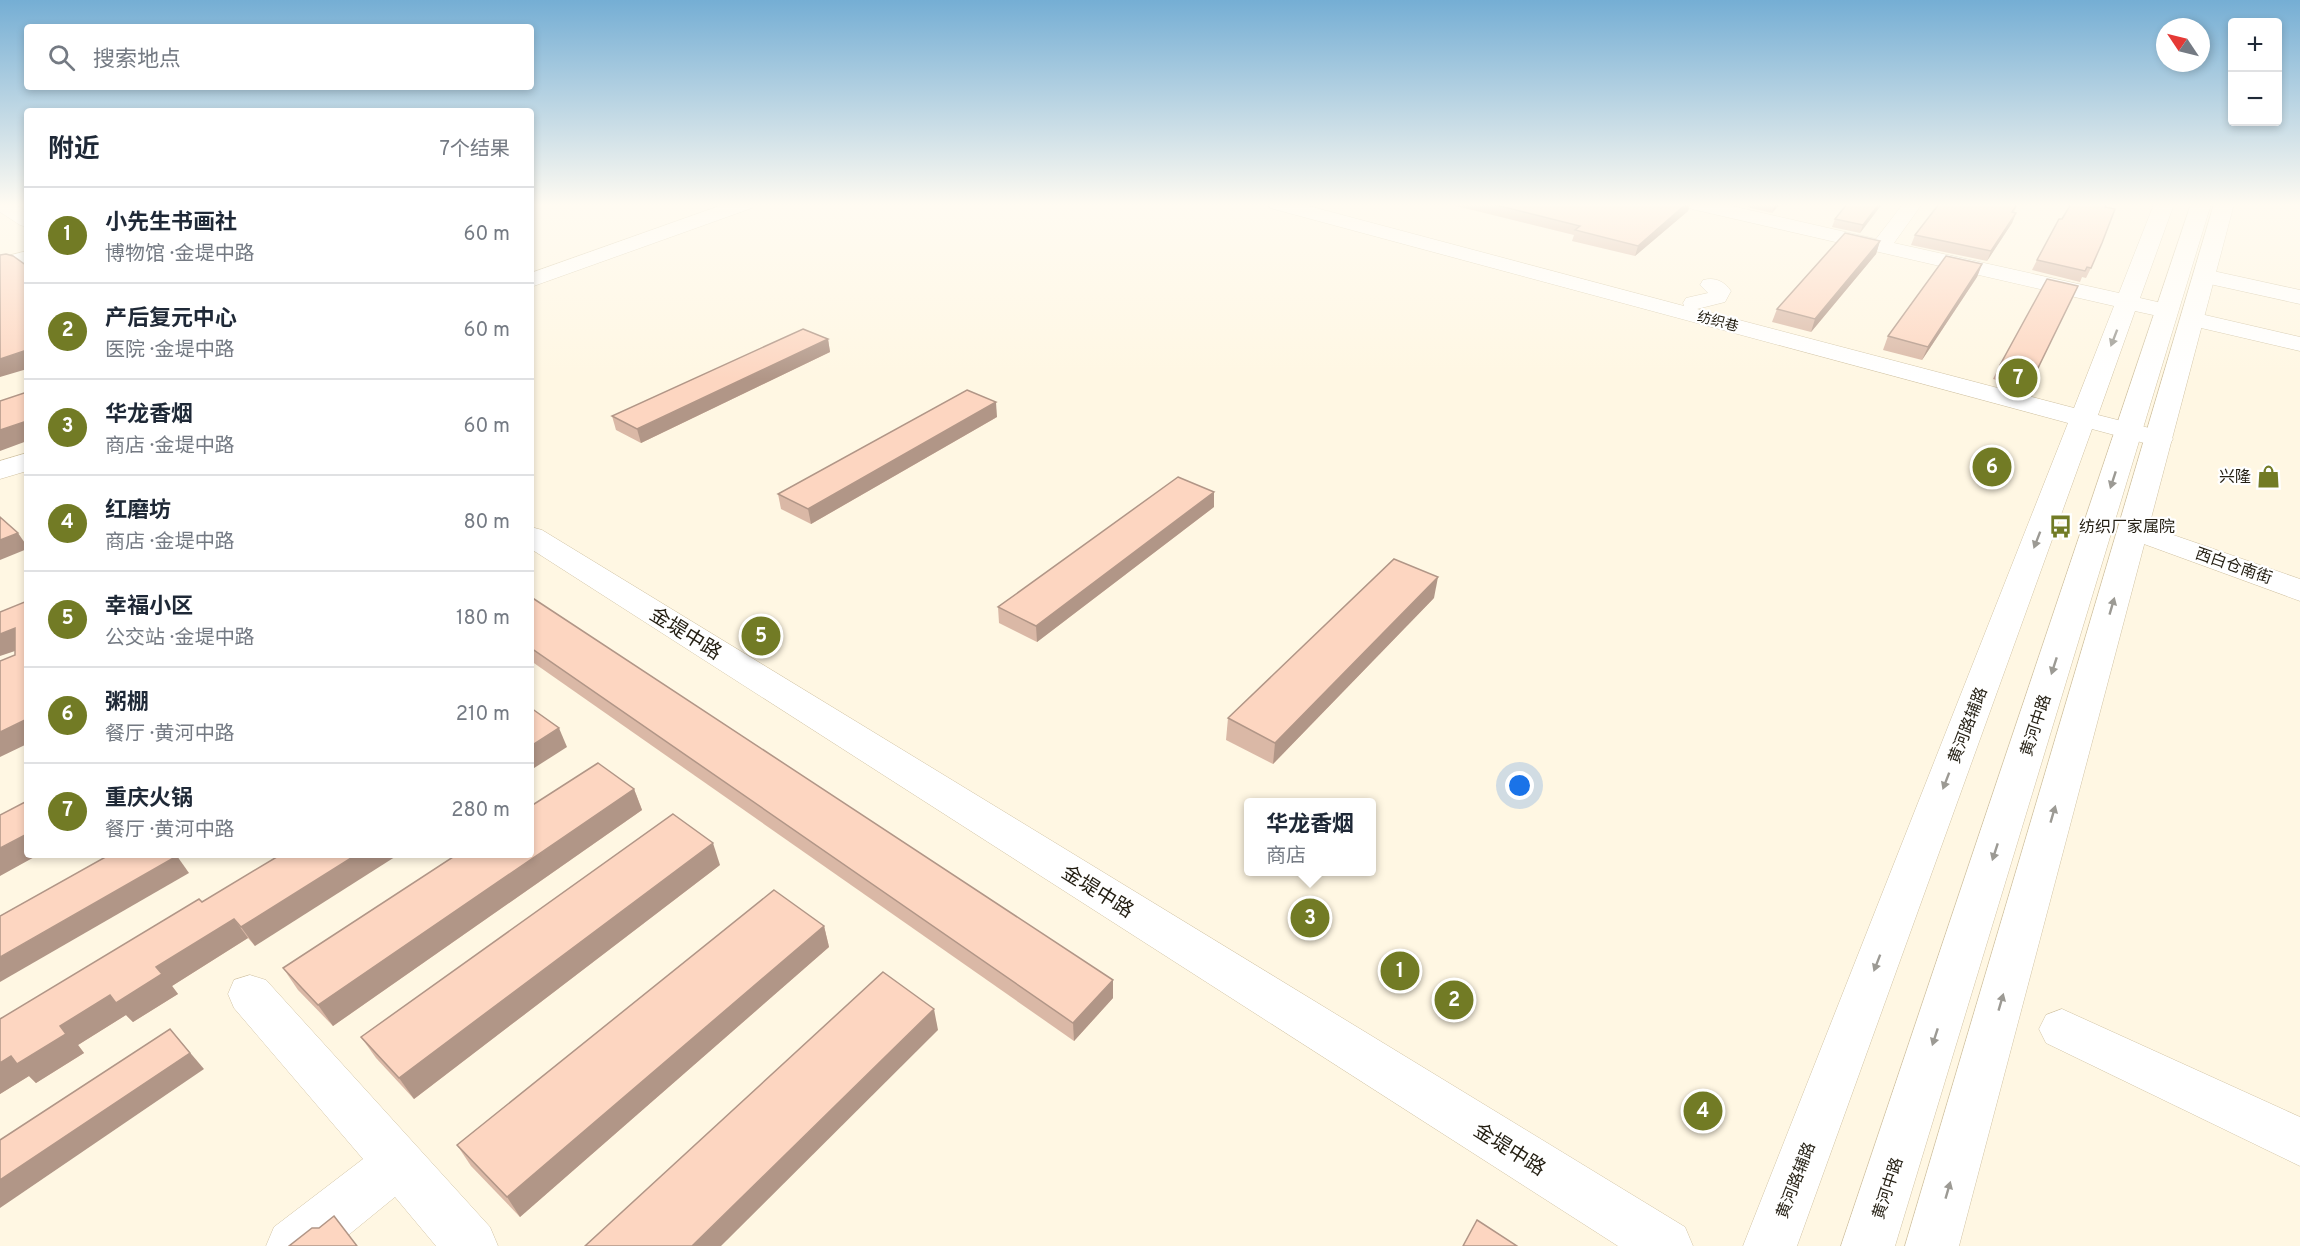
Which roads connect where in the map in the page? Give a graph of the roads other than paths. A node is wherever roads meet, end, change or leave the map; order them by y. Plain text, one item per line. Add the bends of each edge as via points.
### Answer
1 (581, 262) edge
2 (1495, 262) edge
3 (1952, 262) edge
4 (2143, 262) edge
5 (2189, 262) edge
6 (2208, 262) edge
7 (2204, 276) junction
8 (534, 279) edge
9 (1711, 285) dead end
10 (2300, 297) edge
11 (2128, 302) junction
12 (1694, 303) dead end
13 (2179, 315) junction
14 (2300, 344) edge
15 (2083, 419) junction
16 (2144, 435) junction
17 (24, 462) edge
18 (0, 471) edge
19 (2133, 530) junction
20 (534, 538) edge
21 (2300, 591) edge
22 (250, 994) dead end
23 (2061, 1029) dead end
24 (2300, 1142) edge
25 (398, 1163) junction
26 (293, 1246) edge
27 (471, 1246) edge
28 (1666, 1246) edge
29 (1770, 1246) edge
30 (1868, 1246) edge
31 (1932, 1246) edge

1 - 8 main road
2 - 15 main road, 纺织巷
3 - 11 main road
4 - 11 main road, 黄河路辅路
5 - 13 main road, 黄河中路
6 - 7 main road, 黄河中路
7 - 10 main road
7 - 13 main road, 黄河中路
9 - 12 main road via 1720,291 1717,297
11 - 13 main road
11 -> 15 main road, 黄河路辅路
13 - 14 main road
13 - 16 main road, 黄河中路
15 - 16 main road, 纺织巷
15 -> 29 main road, 黄河路辅路
16 - 19 main road, 黄河中路
16 -> 30 main road, 黄河中路
17 - 18 main road
19 - 21 main road, 西白仓南街
31 -> 19 main road, 黄河中路
20 - 28 main road, 金堤中路
22 - 25 main road
23 - 24 main road
25 - 26 main road
25 - 27 main road

